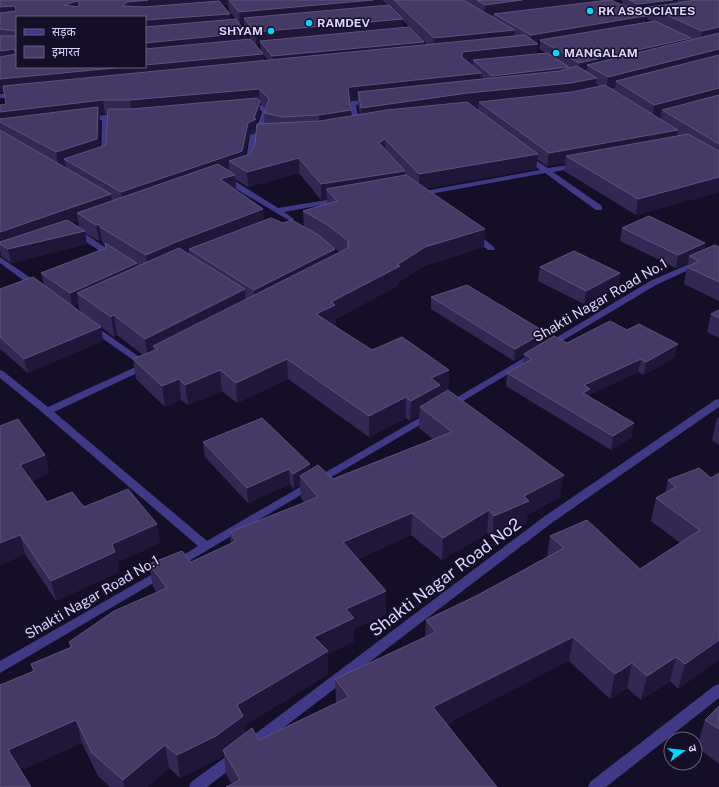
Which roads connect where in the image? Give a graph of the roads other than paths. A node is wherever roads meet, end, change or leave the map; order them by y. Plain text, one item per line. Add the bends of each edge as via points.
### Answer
1 (671, 12) edge
2 (647, 23) edge
3 (23, 94) edge
4 (0, 96) edge
5 (376, 100) edge
6 (239, 107) edge
7 (105, 117) junction
8 (125, 117) edge
9 (82, 120) edge
10 (365, 126) edge
11 (357, 127) junction
12 (349, 128) edge
13 (517, 149) edge
14 (91, 159) edge
15 (585, 164) edge
16 (240, 168) edge
17 (546, 171) junction
18 (220, 175) edge
19 (412, 188) edge
20 (344, 200) edge
21 (599, 208) dead end
22 (277, 211) junction
23 (290, 226) edge
24 (70, 228) edge
25 (467, 230) edge
26 (491, 248) dead end
27 (719, 253) edge
28 (0, 259) edge
29 (122, 260) edge
30 (48, 294) edge
31 (84, 320) edge
32 (0, 373) edge
33 (719, 402) edge
34 (47, 412) junction
35 (206, 547) junction
36 (0, 668) edge
37 (719, 690) edge
38 (196, 787) edge
39 (595, 787) edge

1 - 2 street via 630,15
3 - 4 street
5 - 11 street via 352,103
6 - 16 street via 260,106 265,112 259,130 270,133 254,135 250,159 247,166
7 - 8 street
7 - 9 street
7 - 14 street via 105,155
10 - 11 street
11 - 12 street
13 - 17 street
15 - 17 street
17 - 19 street via 422,196
17 - 21 street
18 - 22 street
20 - 22 street
22 - 23 street via 290,219 283,222
24 - 29 street
25 - 26 street
27 - 35 street, Shakti Nagar Road No.1 via 653,283
28 - 30 street via 33,287
31 - 34 street via 149,364
32 - 34 street
33 - 38 street, Shakti Nagar Road No2 via 549,519
34 - 35 street
35 - 36 street, Shakti Nagar Road No.1
37 - 39 street

